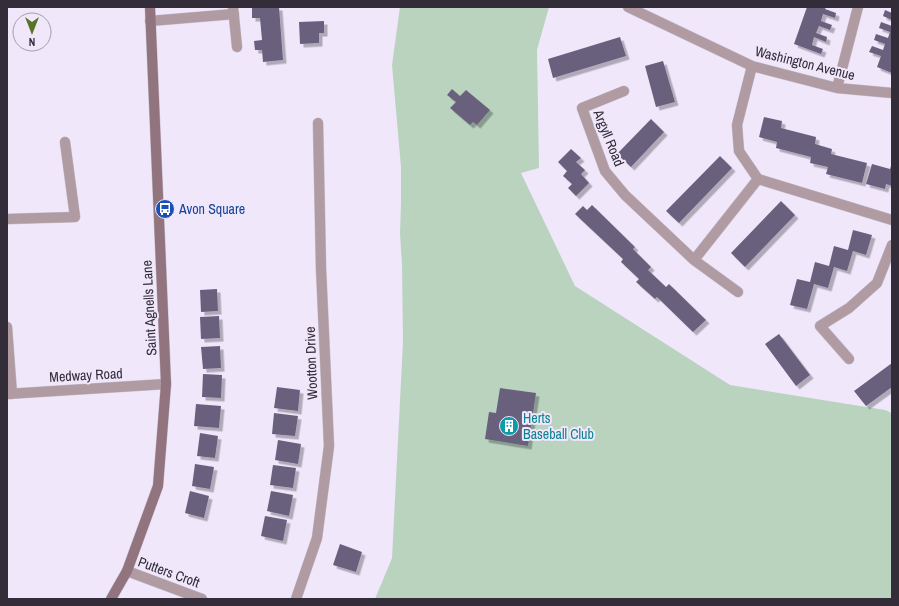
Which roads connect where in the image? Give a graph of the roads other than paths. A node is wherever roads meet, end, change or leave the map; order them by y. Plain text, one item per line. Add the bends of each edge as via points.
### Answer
1 (150, 7) edge
2 (628, 7) edge
3 (858, 7) edge
4 (233, 11) edge
5 (150, 21) junction
6 (237, 47) dead end
7 (752, 66) junction
8 (837, 88) junction
9 (624, 91) dead end
10 (892, 93) edge
11 (318, 122) dead end
12 (65, 142) dead end
13 (758, 179) junction
14 (7, 219) edge
15 (892, 220) edge
16 (892, 245) edge
17 (694, 260) junction
18 (738, 292) dead end
19 (7, 327) edge
20 (7, 333) edge
21 (849, 359) dead end
22 (166, 384) junction
23 (10, 394) edge
24 (127, 571) junction
25 (111, 599) edge
26 (202, 599) edge
27 (296, 599) edge

1 - 5 street, Saint Agnells Lane
2 - 7 street, Washington Avenue
3 - 8 street
4 - 5 street
4 - 6 street
5 - 22 street, Saint Agnells Lane
7 - 8 street, Washington Avenue
7 - 13 street via 737,125 739,151
8 - 10 street, Washington Avenue
9 - 17 street, Argyll Road via 582,108 605,171 625,195
11 - 27 street, Wootton Drive via 329,446 317,538
12 - 14 street via 75,217
13 - 15 street
13 - 17 street
16 - 21 street via 876,283 849,308 820,326
17 - 18 street, Argyll Road
19 - 20 street
20 - 23 street
22 - 23 street, Medway Road
22 - 24 street, Saint Agnells Lane via 158,486
24 - 25 street, Saint Agnells Lane
24 - 26 street, Putters Croft

